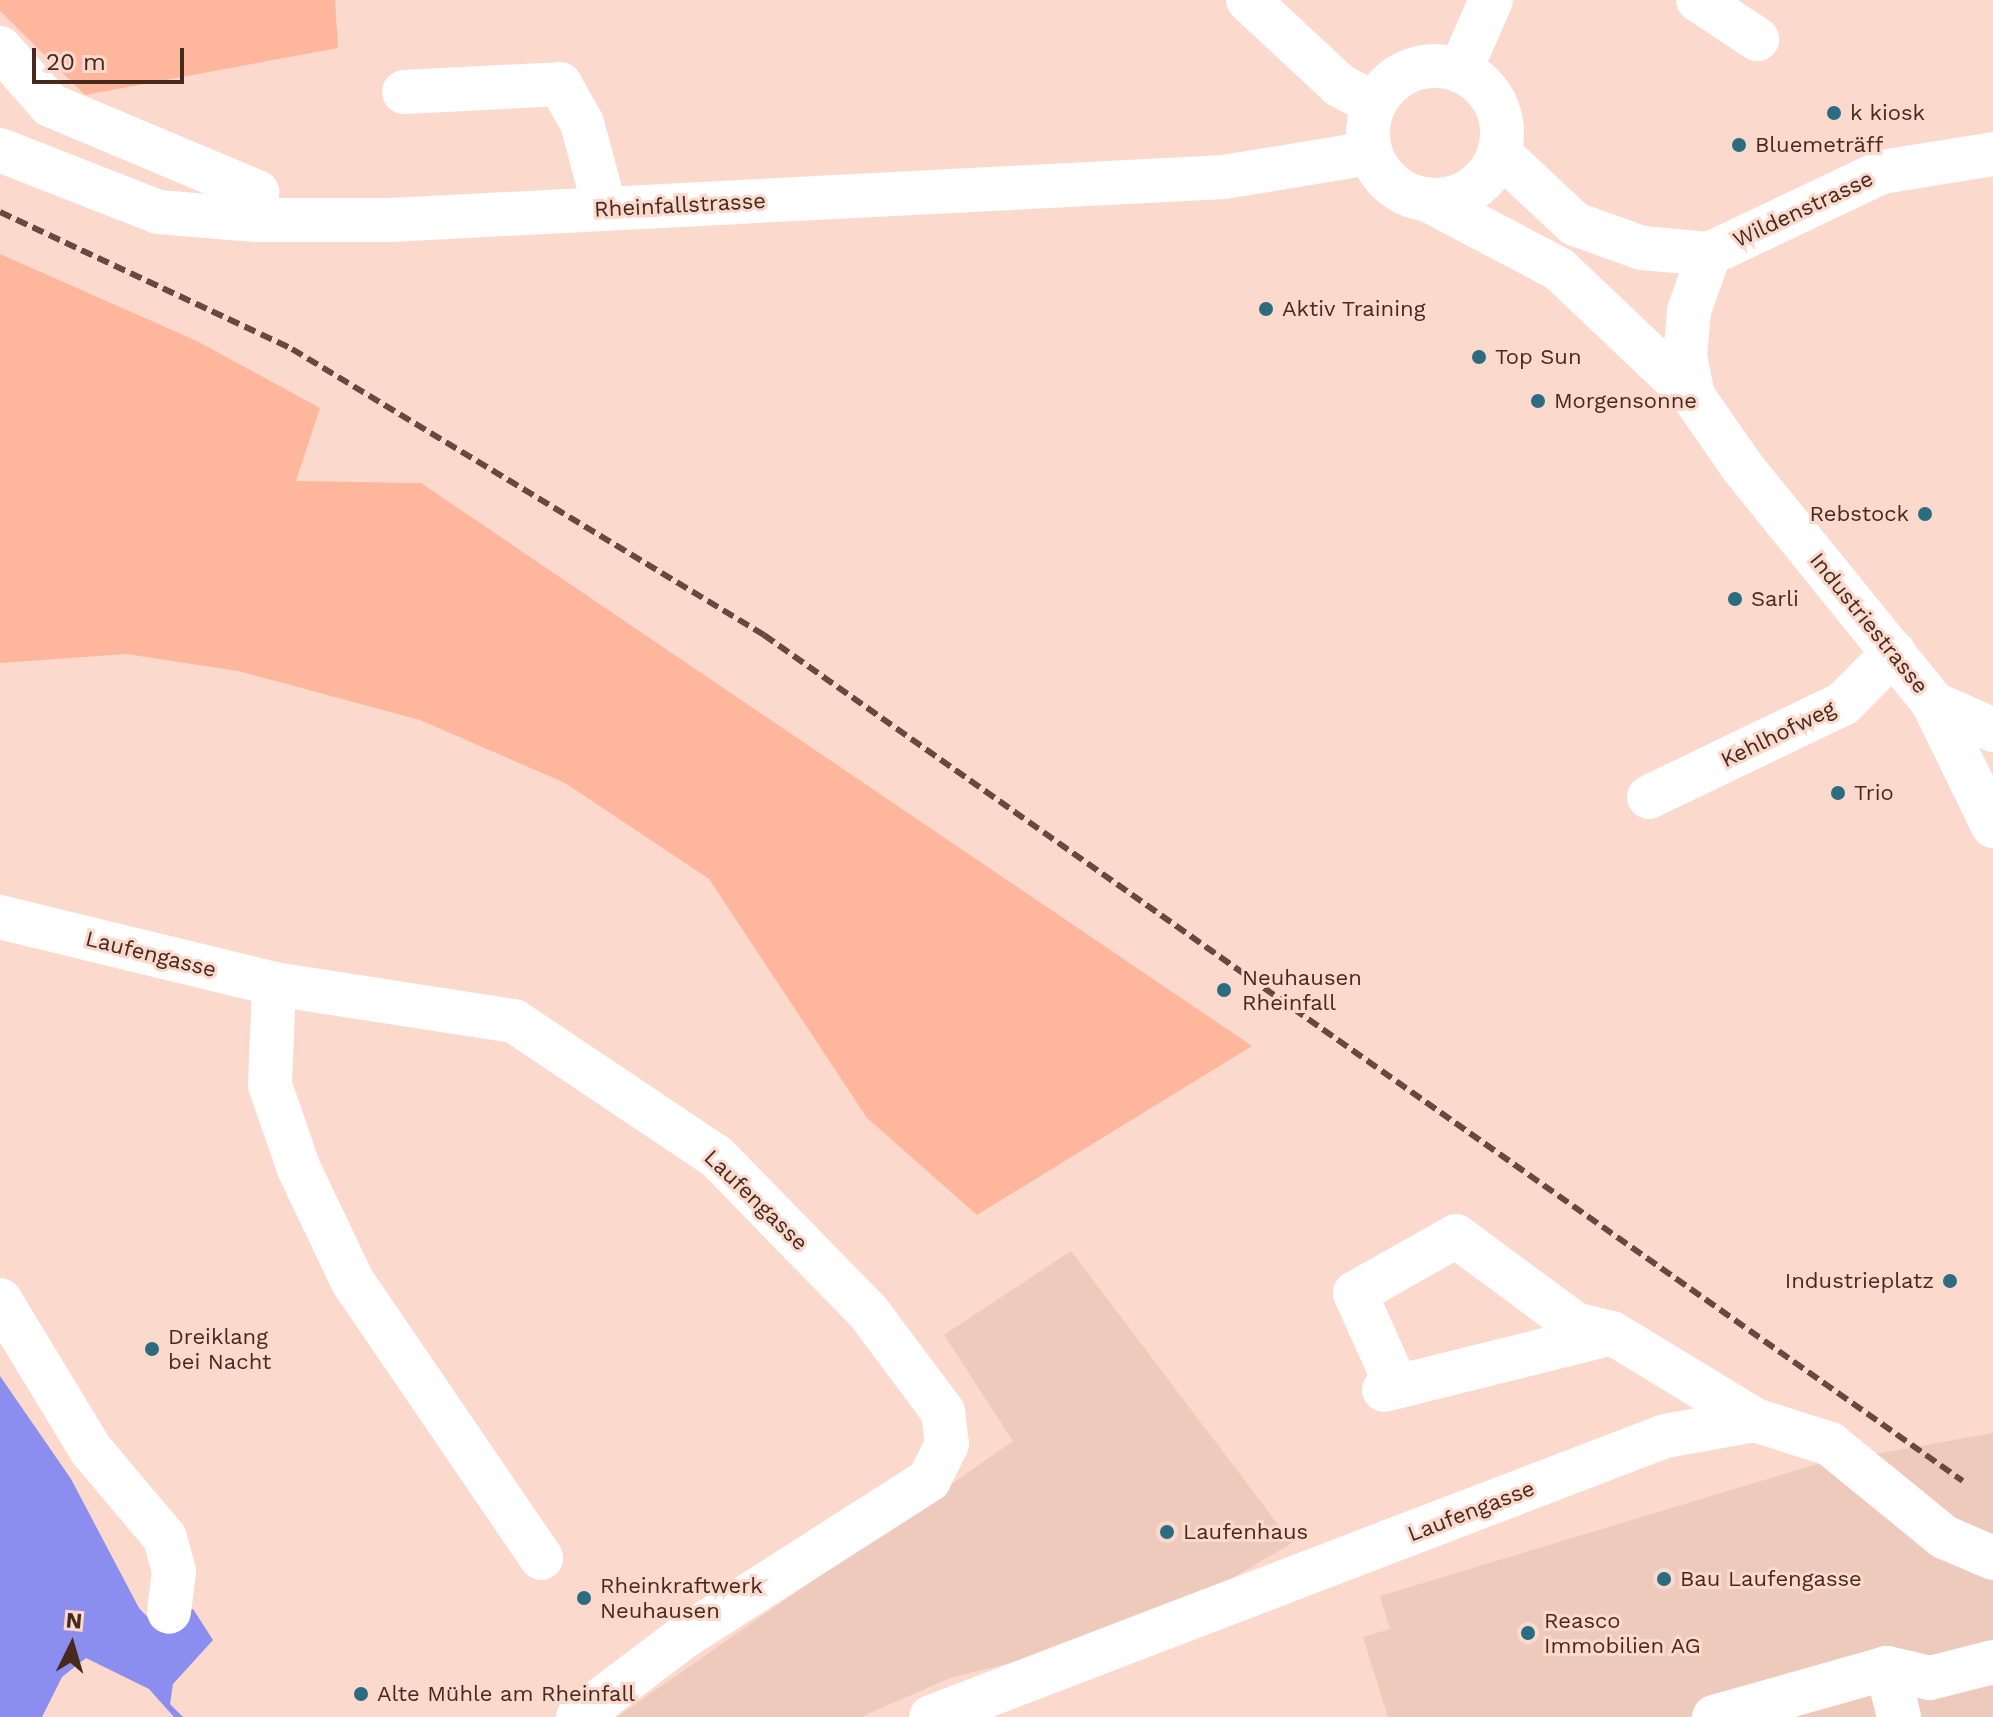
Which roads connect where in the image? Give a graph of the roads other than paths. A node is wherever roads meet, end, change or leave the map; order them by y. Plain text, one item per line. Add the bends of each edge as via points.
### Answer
1 (1248, 0) edge
2 (1491, 0) edge
3 (1698, 0) edge
4 (1757, 39) dead end
5 (0, 48) edge
6 (1460, 71) junction
7 (404, 92) dead end
8 (1374, 104) junction
9 (0, 150) edge
10 (1370, 153) junction
11 (1499, 153) junction
12 (1993, 154) edge
13 (1426, 199) junction
14 (605, 209) junction
15 (256, 220) junction
16 (1709, 254) junction
17 (1693, 396) junction
18 (1894, 652) junction
19 (1933, 703) junction
20 (1993, 730) edge
21 (1649, 797) dead end
22 (1993, 826) edge
23 (0, 917) edge
24 (274, 984) junction
25 (0, 1300) edge
26 (1612, 1333) junction
27 (1755, 1420) junction
28 (541, 1558) dead end
29 (1993, 1558) edge
30 (169, 1612) dead end
31 (1993, 1662) edge
32 (1887, 1668) junction
33 (578, 1717) edge
34 (931, 1717) edge
35 (1714, 1717) edge
36 (1899, 1717) edge

1 - 8 street via 1339,85
2 - 6 street
3 - 4 street
5 - 15 street via 50,105 257,192
6 - 8 street via 1420,67 1385,87
6 - 11 street via 1484,88 1500,114
7 - 14 street via 560,84 582,123
8 - 10 street
9 - 15 street, Rheinfallstrasse via 158,212
10 - 13 street via 1383,175
10 - 14 street, Rheinfallstrasse via 1224,177
11 - 13 street via 1471,190
11 - 16 street via 1567,217 1596,234 1642,248
12 - 16 street, Wildenstrasse via 1882,172
13 - 17 street, Industriestrasse via 1559,269
14 - 15 street, Rheinfallstrasse
16 - 17 street, Industriestrasse via 1689,311 1685,356
17 - 18 street, Industriestrasse via 1743,468
18 - 19 street, Industriestrasse
18 - 21 street, Kehlhofweg via 1844,703
19 - 20 street
19 - 22 street, Industriestrasse
23 - 24 street, Laufengasse
24 - 28 street via 270,1085 299,1169 353,1282
24 - 33 street, Laufengasse via 514,1021 716,1156 869,1313 943,1412 947,1444 929,1480 685,1636
25 - 30 street via 91,1450 165,1538 174,1571
26 - 26 street via 1391,1389 1355,1293 1456,1236 1575,1324
26 - 27 street
27 - 29 street, Laufengasse via 1830,1444 1944,1537
27 - 34 street, Laufengasse via 1665,1436
31 - 32 street via 1930,1678
32 - 35 street
32 - 36 street

